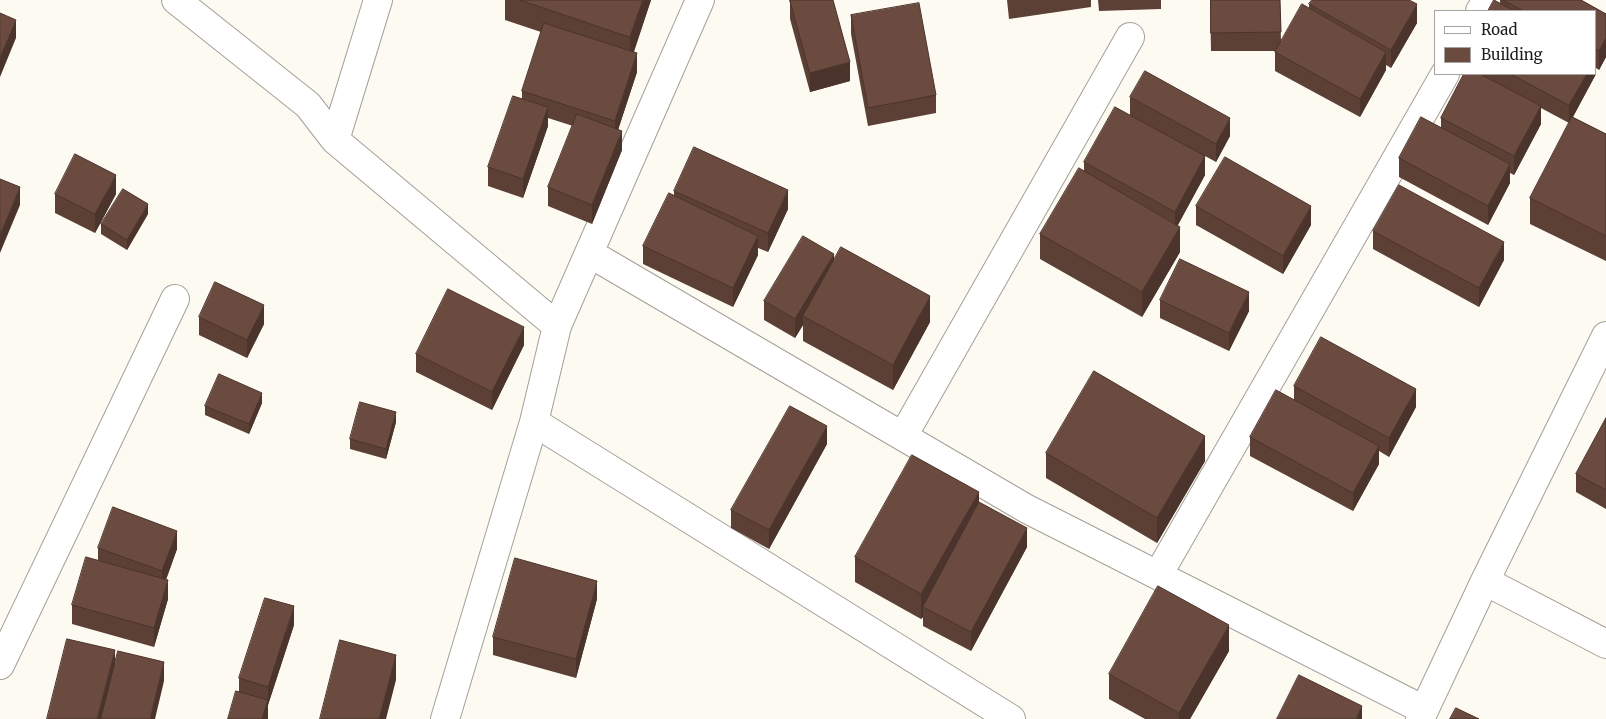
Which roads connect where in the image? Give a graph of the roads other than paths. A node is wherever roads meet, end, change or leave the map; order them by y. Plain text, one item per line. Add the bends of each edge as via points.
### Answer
1 (176, 0) edge
2 (378, 0) edge
3 (700, 0) edge
4 (1130, 37) dead end
5 (1444, 75) edge
6 (335, 140) junction
7 (589, 253) junction
8 (175, 298) dead end
9 (557, 326) junction
10 (1606, 336) edge
11 (534, 422) junction
12 (903, 436) junction
13 (1158, 575) junction
14 (1485, 581) junction
15 (1606, 644) edge
16 (0, 665) edge
17 (1422, 714) edge
18 (445, 719) edge
19 (1011, 719) edge

1 - 6 street via 308,105
2 - 6 street
3 - 7 street
4 - 12 street
5 - 13 street
6 - 9 street
7 - 9 street
7 - 12 street
8 - 16 street
9 - 11 street
10 - 14 street
11 - 18 street
11 - 19 street
12 - 13 street via 1027,509
13 - 17 street
14 - 15 street
14 - 17 street

